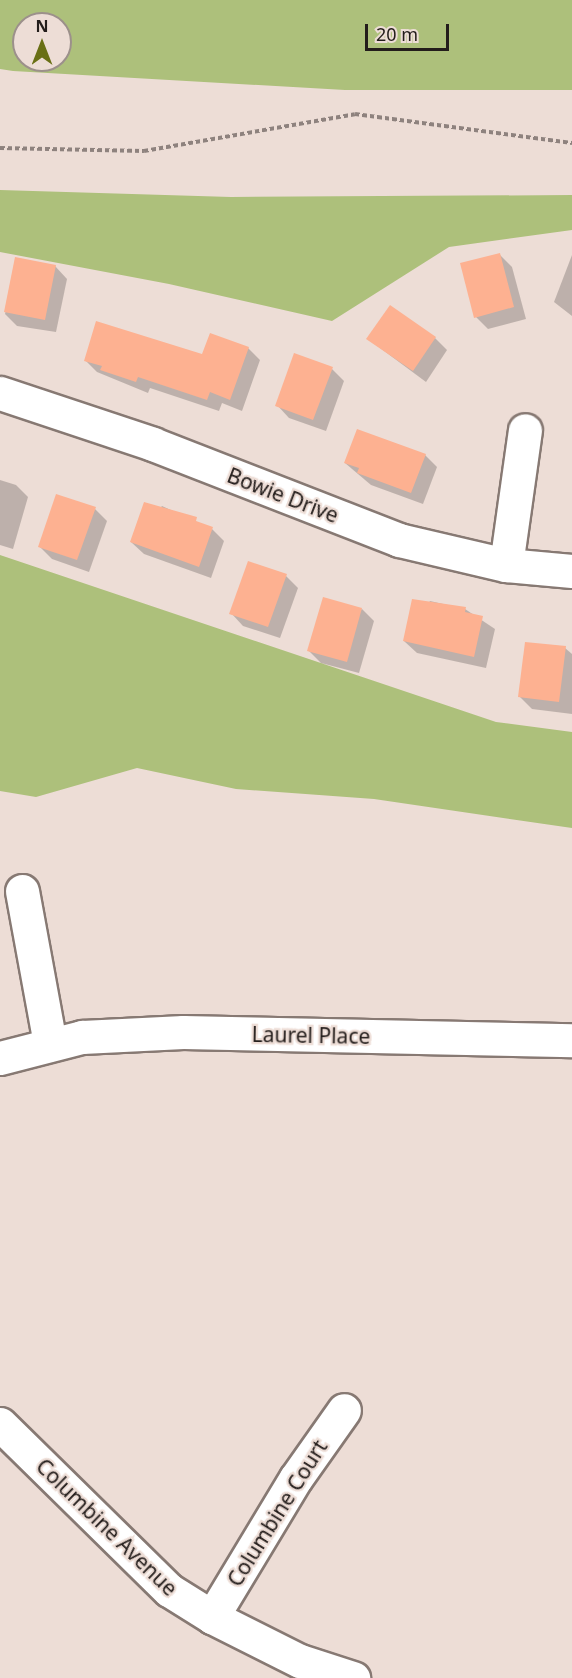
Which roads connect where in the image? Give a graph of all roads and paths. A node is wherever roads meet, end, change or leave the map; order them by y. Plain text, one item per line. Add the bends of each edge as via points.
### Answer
1 (572, 143) edge
2 (0, 148) edge
3 (0, 393) edge
4 (525, 430) dead end
5 (507, 565) junction
6 (572, 571) edge
7 (22, 891) dead end
8 (572, 1040) edge
9 (50, 1044) junction
10 (0, 1058) edge
11 (344, 1410) dead end
12 (0, 1424) edge
13 (212, 1617) junction
14 (352, 1678) edge

1 - 2 path via 355,114 144,151
3 - 5 street, Bowie Drive via 134,436 399,540
4 - 5 street
5 - 6 street, Bowie Drive
7 - 9 street
8 - 9 street, Laurel Place via 183,1032 82,1037
9 - 10 street, Laurel Place
11 - 13 street, Columbine Court via 296,1478
12 - 13 street, Columbine Avenue via 169,1590
13 - 14 street, Columbine Avenue via 300,1661

